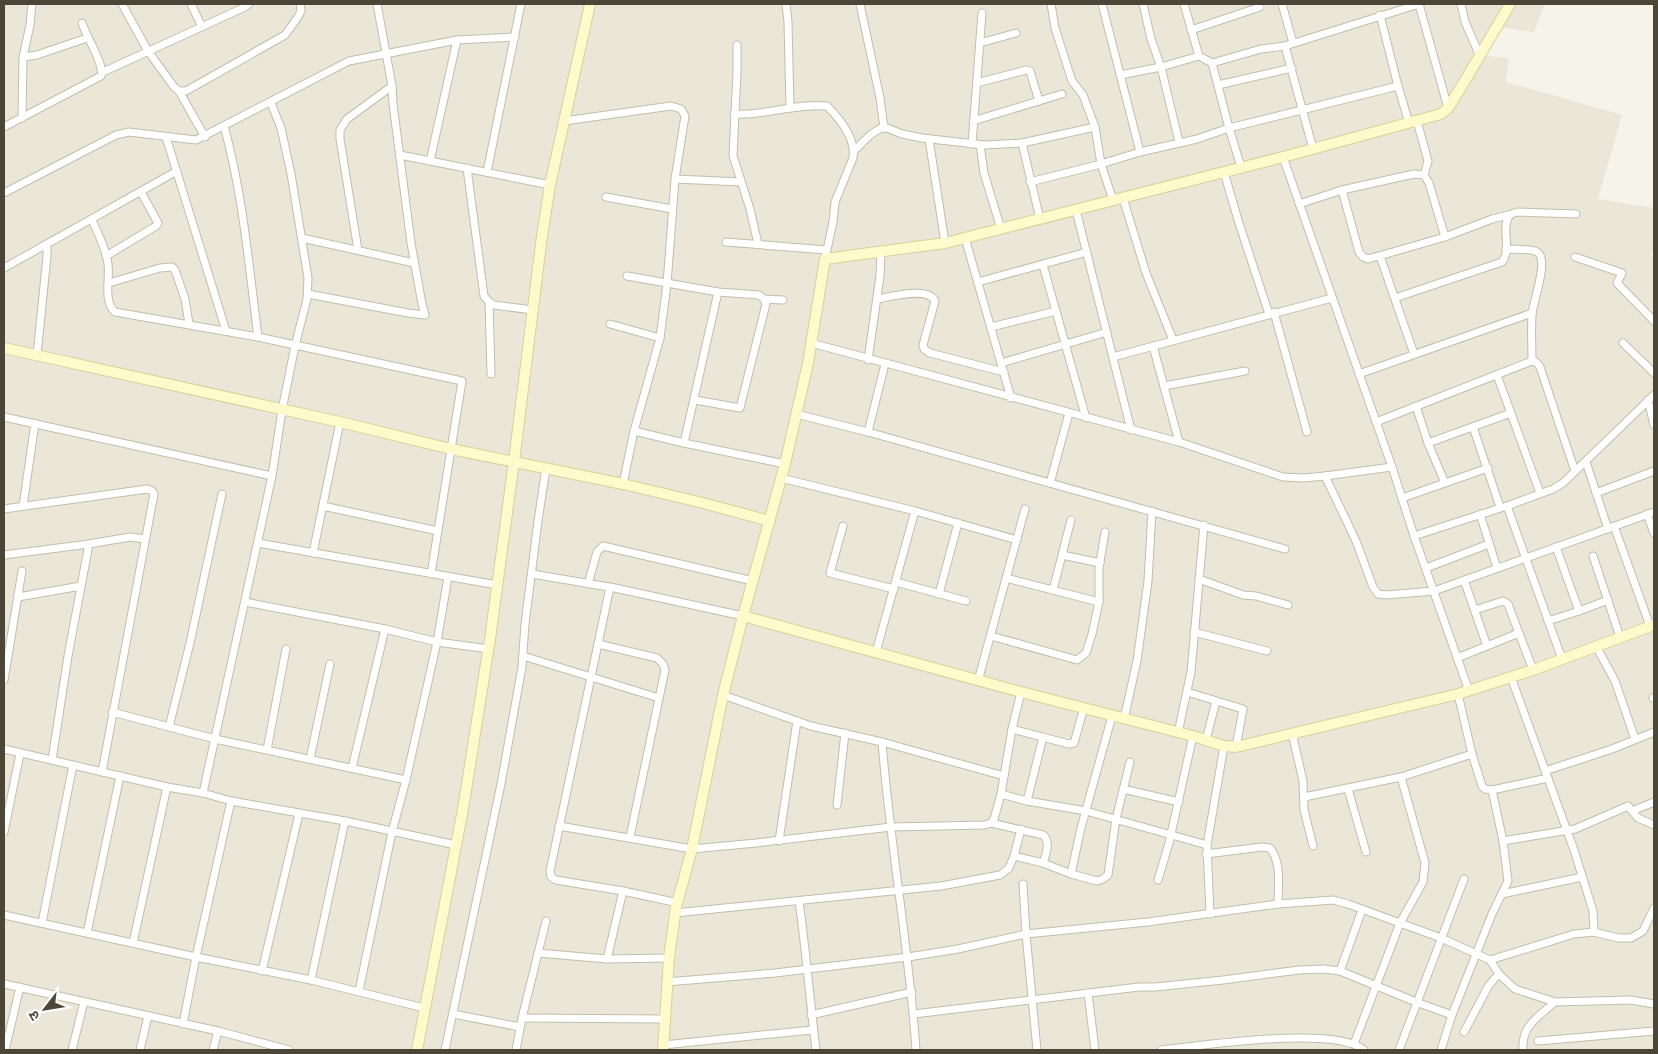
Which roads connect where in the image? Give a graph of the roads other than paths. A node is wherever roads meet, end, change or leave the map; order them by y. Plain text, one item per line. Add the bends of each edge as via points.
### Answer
1 (32, 4) edge
2 (122, 4) edge
3 (191, 4) edge
4 (249, 4) edge
5 (300, 4) edge
6 (377, 4) edge
7 (521, 4) edge
8 (590, 4) edge
9 (786, 4) edge
10 (860, 4) edge
11 (1051, 4) edge
12 (1102, 4) edge
13 (1143, 4) edge
14 (1184, 4) edge
15 (1282, 4) edge
16 (1419, 4) edge
17 (1461, 4) edge
18 (1510, 4) edge
19 (1260, 7) dead end
20 (982, 14) dead end
21 (1380, 15) junction
22 (82, 23) dead end
23 (202, 26) junction
24 (1192, 30) junction
25 (1016, 33) dead end
26 (87, 38) junction
27 (515, 38) junction
28 (457, 40) junction
29 (980, 43) junction
30 (1294, 44) junction
31 (737, 45) dead end
32 (1285, 46) junction
33 (148, 51) junction
34 (386, 53) junction
35 (1199, 56) junction
36 (1480, 56) junction
37 (23, 58) junction
38 (1212, 62) junction
39 (1161, 67) junction
40 (1292, 68) junction
41 (102, 72) junction
42 (1120, 75) junction
43 (977, 83) junction
44 (1218, 85) junction
45 (392, 86) junction
46 (1398, 86) junction
47 (179, 91) junction
48 (1062, 94) dead end
49 (1039, 101) junction
50 (271, 103) junction
51 (790, 108) junction
52 (1448, 108) junction
53 (1303, 110) junction
54 (734, 114) junction
55 (22, 118) junction
56 (564, 121) junction
57 (974, 121) junction
58 (1413, 122) junction
59 (224, 126) junction
60 (4, 127) edge
61 (1095, 127) junction
62 (884, 128) junction
63 (1229, 128) junction
64 (205, 136) junction
65 (166, 137) junction
66 (928, 139) junction
67 (1180, 142) junction
68 (1022, 143) junction
69 (972, 144) junction
70 (980, 145) junction
71 (1313, 149) junction
72 (854, 151) junction
73 (1140, 152) junction
74 (400, 155) junction
75 (1283, 157) junction
76 (430, 161) junction
77 (1102, 164) junction
78 (467, 168) junction
79 (1241, 168) junction
80 (177, 171) junction
81 (487, 172) junction
82 (1224, 172) junction
83 (1424, 175) junction
84 (675, 179) junction
85 (741, 182) junction
86 (1030, 182) junction
87 (550, 185) junction
88 (1342, 190) junction
89 (142, 192) junction
90 (4, 194) edge
91 (606, 197) dead end
92 (1118, 199) junction
93 (1299, 204) junction
94 (672, 209) junction
95 (1076, 210) junction
96 (1576, 214) dead end
97 (1508, 215) junction
98 (1040, 219) junction
99 (92, 220) junction
100 (1001, 229) junction
101 (1445, 237) junction
102 (302, 238) junction
103 (965, 238) junction
104 (726, 242) dead end
105 (945, 243) junction
106 (47, 244) junction
107 (758, 244) junction
108 (358, 250) junction
109 (1506, 250) junction
110 (881, 252) junction
111 (1087, 252) junction
112 (825, 255) junction
113 (106, 256) junction
114 (1380, 256) junction
115 (1576, 257) dead end
116 (414, 262) junction
117 (1043, 265) junction
118 (4, 268) edge
119 (627, 276) dead end
120 (978, 282) junction
121 (109, 283) junction
122 (667, 284) junction
123 (718, 292) junction
124 (308, 294) junction
125 (1332, 298) junction
126 (1395, 298) junction
127 (764, 299) junction
128 (877, 299) junction
129 (783, 300) dead end
130 (489, 302) junction
131 (532, 310) junction
132 (1056, 311) junction
133 (1272, 313) junction
134 (1532, 313) junction
135 (1654, 320) edge
136 (189, 324) junction
137 (610, 324) dead end
138 (991, 327) junction
139 (226, 331) junction
140 (1107, 332) junction
141 (258, 337) junction
142 (660, 338) junction
143 (1173, 340) junction
144 (811, 343) junction
145 (1623, 343) dead end
146 (1065, 344) junction
147 (295, 346) junction
148 (1153, 346) junction
149 (4, 348) edge
150 (1414, 354) junction
151 (37, 355) junction
152 (1113, 357) junction
153 (868, 360) junction
154 (1532, 362) junction
155 (1001, 363) junction
156 (885, 364) junction
157 (1245, 371) dead end
158 (1004, 372) junction
159 (1654, 373) edge
160 (492, 374) dead end
161 (1359, 374) junction
162 (1497, 375) junction
163 (1164, 386) junction
164 (1654, 395) edge
165 (1011, 398) junction
166 (695, 400) junction
167 (1648, 400) junction
168 (1416, 406) junction
169 (282, 410) junction
170 (1068, 413) junction
171 (1511, 413) junction
172 (796, 414) junction
173 (4, 417) edge
174 (1086, 418) junction
175 (340, 422) junction
176 (1376, 422) junction
177 (35, 423) junction
178 (1654, 425) edge
179 (1473, 427) junction
180 (1131, 430) junction
181 (634, 431) junction
182 (868, 432) junction
183 (1306, 432) dead end
184 (1179, 442) junction
185 (684, 443) junction
186 (1428, 443) junction
187 (451, 450) junction
188 (514, 461) junction
189 (1586, 462) junction
190 (785, 464) junction
191 (1392, 467) junction
192 (546, 468) junction
193 (1488, 468) junction
194 (1575, 471) junction
195 (1654, 471) edge
196 (272, 476) junction
197 (1325, 476) junction
198 (781, 478) junction
199 (1050, 483) junction
200 (1445, 483) junction
201 (623, 484) junction
202 (1540, 493) junction
203 (1596, 493) junction
204 (222, 494) dead end
205 (1402, 498) junction
206 (24, 506) junction
207 (323, 506) junction
208 (1503, 506) junction
209 (4, 508) edge
210 (1025, 509) dead end
211 (916, 511) junction
212 (1152, 511) junction
213 (1651, 513) edge
214 (1480, 514) junction
215 (1071, 520) dead end
216 (770, 521) junction
217 (958, 523) junction
218 (1204, 525) junction
219 (843, 526) dead end
220 (1611, 527) junction
221 (438, 531) junction
222 (1106, 532) dead end
223 (1654, 533) edge
224 (1414, 536) junction
225 (145, 539) junction
226 (1016, 540) junction
227 (258, 543) junction
228 (89, 544) junction
229 (1489, 544) junction
230 (1556, 547) junction
231 (1285, 549) dead end
232 (313, 553) junction
233 (4, 555) edge
234 (1062, 555) junction
235 (1593, 556) dead end
236 (1525, 557) junction
237 (1100, 563) junction
238 (1426, 568) junction
239 (1497, 568) junction
240 (22, 571) dead end
241 (431, 574) junction
242 (532, 574) junction
243 (448, 577) junction
244 (1006, 578) junction
245 (1198, 579) junction
246 (1464, 580) junction
247 (753, 581) junction
248 (588, 584) junction
249 (497, 585) junction
250 (81, 586) junction
251 (895, 586) junction
252 (610, 587) junction
253 (1053, 590) junction
254 (1434, 591) junction
255 (939, 594) junction
256 (18, 597) junction
257 (1608, 600) junction
258 (245, 602) junction
259 (966, 602) dead end
260 (1099, 602) junction
261 (1288, 605) dead end
262 (1475, 610) junction
263 (1579, 611) junction
264 (743, 616) junction
265 (1548, 622) junction
266 (1652, 625) edge
267 (385, 629) junction
268 (1194, 632) junction
269 (4, 633) edge
270 (1519, 633) junction
271 (12, 635) junction
272 (991, 636) junction
273 (1620, 637) junction
274 (437, 642) junction
275 (598, 644) junction
276 (1487, 646) junction
277 (1596, 646) junction
278 (286, 649) dead end
279 (489, 649) junction
280 (1267, 651) dead end
281 (876, 652) junction
282 (523, 656) junction
283 (1458, 658) junction
284 (1562, 659) junction
285 (330, 664) dead end
286 (1533, 670) junction
287 (591, 677) junction
288 (1511, 677) junction
289 (4, 680) edge
290 (978, 680) junction
291 (1469, 690) junction
292 (1021, 692) junction
293 (1187, 692) junction
294 (1458, 694) junction
295 (723, 695) junction
296 (659, 698) junction
297 (1216, 701) junction
298 (1084, 708) junction
299 (112, 712) junction
300 (1112, 716) junction
301 (1124, 719) junction
302 (797, 721) junction
303 (169, 727) junction
304 (1012, 729) junction
305 (1654, 732) edge
306 (845, 733) junction
307 (1178, 733) junction
308 (1292, 733) junction
309 (1193, 736) junction
310 (1043, 737) junction
311 (215, 739) junction
312 (1635, 739) junction
313 (1206, 740) junction
314 (882, 742) junction
315 (1224, 746) junction
316 (1236, 746) junction
317 (4, 749) edge
318 (267, 750) junction
319 (20, 754) junction
320 (1472, 754) junction
321 (310, 759) junction
322 (52, 760) junction
323 (1130, 762) dead end
324 (73, 765) junction
325 (352, 768) junction
326 (102, 772) junction
327 (1547, 774) junction
328 (120, 776) junction
329 (1004, 776) junction
330 (1401, 777) junction
331 (406, 780) junction
332 (168, 787) junction
333 (1348, 788) junction
334 (1124, 789) junction
335 (1492, 790) junction
336 (203, 792) junction
337 (1001, 794) junction
338 (1304, 797) junction
339 (231, 801) junction
340 (1027, 801) junction
341 (1179, 802) junction
342 (1654, 802) edge
343 (837, 805) dead end
344 (1086, 811) junction
345 (1632, 811) junction
346 (299, 814) junction
347 (1116, 819) junction
348 (346, 822) junction
349 (991, 823) junction
350 (1654, 825) edge
351 (559, 826) junction
352 (891, 827) junction
353 (1021, 829) junction
354 (1567, 830) junction
355 (4, 832) edge
356 (392, 832) junction
357 (1171, 834) junction
358 (630, 837) junction
359 (779, 841) junction
360 (1503, 841) junction
361 (1207, 844) junction
362 (456, 846) junction
363 (1313, 846) dead end
364 (692, 849) junction
365 (1366, 852) dead end
366 (1206, 854) junction
367 (1014, 856) junction
368 (1043, 863) junction
369 (1070, 874) junction
370 (1582, 877) junction
371 (1464, 879) dead end
372 (1158, 880) dead end
373 (1023, 884) dead end
374 (624, 891) junction
375 (899, 891) junction
376 (1502, 894) junction
377 (799, 901) junction
378 (1278, 904) junction
379 (676, 908) junction
380 (1362, 910) junction
381 (1654, 910) edge
382 (1210, 914) junction
383 (4, 915) edge
384 (546, 921) dead end
385 (1400, 923) junction
386 (42, 924) junction
387 (1594, 932) junction
388 (87, 933) junction
389 (1026, 934) junction
390 (1441, 938) junction
391 (133, 943) junction
392 (538, 953) junction
393 (1477, 953) junction
394 (196, 957) junction
395 (908, 957) junction
396 (607, 958) junction
397 (668, 958) junction
398 (1490, 960) junction
399 (808, 969) junction
400 (262, 971) junction
401 (1340, 971) junction
402 (1499, 974) junction
403 (310, 980) junction
404 (666, 982) junction
405 (4, 984) edge
406 (1375, 986) junction
407 (20, 987) junction
408 (359, 991) junction
409 (912, 992) junction
410 (1088, 993) junction
411 (1032, 999) junction
412 (84, 1002) junction
413 (1416, 1002) junction
414 (1555, 1002) junction
415 (1654, 1004) edge
416 (424, 1008) junction
417 (452, 1014) junction
418 (914, 1014) junction
419 (811, 1015) junction
420 (1452, 1015) junction
421 (148, 1016) junction
422 (522, 1018) junction
423 (664, 1020) junction
424 (183, 1024) junction
425 (520, 1027) junction
426 (812, 1030) junction
427 (218, 1031) junction
428 (1464, 1032) dead end
429 (1654, 1032) edge
430 (1538, 1041) dead end
431 (1354, 1044) junction
432 (272, 1048) edge
433 (663, 1048) edge
434 (5, 1050) edge
435 (72, 1050) edge
436 (140, 1050) edge
437 (213, 1050) edge
438 (289, 1050) edge
439 (417, 1050) edge
440 (445, 1050) edge
441 (516, 1050) edge
442 (816, 1050) edge
443 (916, 1050) edge
444 (1037, 1050) edge
445 (1095, 1050) edge
446 (1161, 1050) edge
447 (1364, 1050) edge
448 (1399, 1050) edge
449 (1441, 1050) edge
450 (1523, 1050) edge

1 - 37 street
2 - 33 street
3 - 23 street
4 - 23 street
5 - 47 street via 301,11 285,35 186,91
6 - 34 street
7 - 27 street
8 - 56 street
9 - 51 street
10 - 62 street
11 - 61 street via 1072,81 1083,95
12 - 42 street
13 - 39 street
14 - 24 street
15 - 30 street
16 - 21 street
16 - 52 street
17 - 36 street
18 - 36 street
19 - 24 street
20 - 29 street
21 - 30 street
21 - 46 street
22 - 26 street
23 - 33 street
24 - 35 street
25 - 29 street
26 - 37 street
26 - 41 street
27 - 28 street
27 - 81 street
28 - 34 street
28 - 76 street
29 - 43 street
30 - 32 street
31 - 54 street
32 - 38 street
32 - 40 street
33 - 41 street
33 - 47 street
34 - 45 street
34 - 50 street via 349,61
35 - 38 street
35 - 39 street
36 - 52 street
37 - 55 street
38 - 44 street
39 - 42 street
39 - 67 street
40 - 44 street
40 - 53 street
41 - 55 street via 95,80
42 - 73 street
43 - 49 street via 1030,71
43 - 57 street
44 - 63 street
45 - 74 street
45 - 108 street via 347,119 340,130
46 - 53 street
46 - 58 street
47 - 64 street
48 - 49 street
49 - 57 street
50 - 59 street
50 - 102 street via 282,128
51 - 54 street via 750,115
51 - 72 street via 827,106 852,141
52 - 58 street via 1441,114
53 - 63 street
53 - 71 street
54 - 85 street via 733,156
55 - 60 street
56 - 84 street via 671,106 681,109 685,116
56 - 87 street
57 - 69 street
58 - 71 street
58 - 83 street via 1428,161
59 - 64 street
59 - 141 street via 242,216
61 - 68 street
61 - 77 street
62 - 66 street
62 - 72 street via 877,130
63 - 67 street
63 - 79 street
64 - 65 street via 196,140
65 - 80 street
65 - 90 street via 130,132 116,135
66 - 69 street
66 - 105 street
67 - 73 street
68 - 70 street
68 - 86 street
69 - 70 street
70 - 100 street via 984,173
71 - 75 street
72 - 112 street via 835,202
73 - 77 street
74 - 76 street
74 - 116 street
75 - 79 street
75 - 93 street
76 - 78 street
77 - 86 street
77 - 92 street
78 - 81 street
78 - 130 street via 484,296
79 - 82 street
80 - 89 street
80 - 139 street
81 - 87 street
82 - 92 street
82 - 133 street
83 - 88 street via 1414,174
83 - 101 street
84 - 85 street
84 - 94 street
85 - 107 street
86 - 98 street
87 - 131 street
88 - 93 street
88 - 114 street via 1359,252 1368,259
89 - 99 street
89 - 113 street via 158,223
91 - 94 street
92 - 95 street
92 - 143 street
93 - 125 street
94 - 122 street
95 - 98 street
95 - 111 street
96 - 97 street via 1516,212
97 - 101 street
97 - 109 street
98 - 100 street
99 - 106 street
99 - 113 street
100 - 103 street
101 - 114 street
102 - 108 street
102 - 124 street
103 - 105 street
103 - 120 street
104 - 107 street
105 - 110 street
106 - 118 street
106 - 151 street
107 - 112 street
108 - 116 street
109 - 126 street via 1502,262
109 - 134 street via 1531,251 1540,255 1539,287
110 - 112 street
110 - 128 street
111 - 117 street
111 - 140 street
112 - 144 street
113 - 121 street
114 - 126 street
115 - 135 street via 1622,274 1617,283
116 - 124 street via 425,315
117 - 120 street
117 - 132 street
119 - 122 street
120 - 138 street
121 - 136 street via 108,300 115,312
121 - 136 street via 172,267 185,299
122 - 123 street
122 - 142 street
123 - 127 street via 759,295
123 - 166 street
124 - 147 street
125 - 133 street
125 - 161 street
126 - 150 street
127 - 129 street
127 - 166 street via 766,304 740,408
128 - 153 street
128 - 158 street via 914,293 934,297 924,349
130 - 131 street
130 - 160 street
131 - 188 street
132 - 138 street
132 - 146 street
133 - 143 street
133 - 183 street
134 - 150 street
134 - 154 street
136 - 139 street
137 - 142 street
138 - 155 street
139 - 141 street
140 - 146 street
140 - 152 street
141 - 147 street
142 - 181 street
143 - 148 street
144 - 153 street
144 - 172 street
145 - 159 street
146 - 155 street
146 - 174 street
147 - 169 street
147 - 187 street via 462,381
148 - 152 street
148 - 163 street
149 - 151 street
150 - 161 street
151 - 169 street
152 - 180 street
153 - 156 street
154 - 162 street
154 - 194 street via 1540,367
155 - 158 street
156 - 165 street
156 - 182 street
157 - 163 street
158 - 165 street
161 - 176 street
162 - 168 street
162 - 171 street
163 - 184 street
164 - 167 street
165 - 170 street
166 - 185 street
167 - 178 street
167 - 189 street
168 - 176 street
168 - 186 street
169 - 175 street
169 - 196 street
170 - 174 street
170 - 199 street
171 - 179 street
171 - 202 street
172 - 182 street
172 - 190 street
173 - 177 street
174 - 180 street
175 - 187 street
175 - 207 street
176 - 191 street
177 - 196 street
177 - 206 street
179 - 186 street
179 - 193 street
180 - 184 street
181 - 185 street
181 - 201 street
182 - 199 street
184 - 197 street via 1283,477
185 - 190 street
186 - 200 street
187 - 188 street
187 - 221 street
188 - 192 street
188 - 249 street
189 - 194 street
189 - 203 street
190 - 198 street
191 - 197 street
191 - 205 street
192 - 201 street
192 - 242 street
193 - 200 street
193 - 208 street
194 - 202 street via 1564,483
195 - 203 street
196 - 227 street
197 - 254 street via 1378,594
198 - 211 street
198 - 216 street
199 - 212 street
200 - 205 street
201 - 216 street
202 - 208 street
203 - 220 street
204 - 303 street
205 - 224 street
206 - 209 street
206 - 225 street via 147,489 154,494
207 - 221 street
207 - 232 street
208 - 214 street
208 - 236 street
210 - 226 street
211 - 217 street
211 - 251 street
212 - 218 street
212 - 301 street via 1148,580 1137,661
213 - 220 street
213 - 223 street
214 - 224 street
214 - 229 street
215 - 234 street
216 - 247 street
217 - 226 street
217 - 255 street
218 - 231 street
218 - 245 street
219 - 251 street via 830,573
220 - 230 street
220 - 266 street
221 - 241 street
222 - 237 street
224 - 238 street
225 - 228 street via 130,537
225 - 299 street
226 - 244 street
227 - 232 street
227 - 258 street
228 - 233 street
228 - 250 street
229 - 238 street
229 - 239 street
230 - 236 street
230 - 263 street
232 - 241 street
234 - 237 street
234 - 253 street
235 - 257 street
236 - 239 street
236 - 265 street
237 - 260 street
238 - 254 street
239 - 246 street
240 - 256 street
241 - 243 street
242 - 248 street
242 - 282 street
243 - 249 street
243 - 274 street
244 - 253 street
244 - 272 street
245 - 261 street via 1243,595
245 - 268 street
246 - 254 street
246 - 262 street
247 - 248 street via 603,546 597,552
247 - 264 street
248 - 252 street
249 - 279 street
250 - 256 street
250 - 322 street
251 - 255 street
251 - 281 street
252 - 264 street
252 - 275 street
253 - 260 street
254 - 283 street
255 - 259 street
256 - 271 street
257 - 263 street
257 - 273 street
258 - 267 street
258 - 311 street
260 - 272 street via 1086,654 1077,660
262 - 270 street via 1506,602
262 - 276 street
263 - 265 street
264 - 281 street
264 - 295 street
265 - 284 street
266 - 273 street
267 - 274 street
267 - 325 street
268 - 280 street
268 - 293 street
269 - 271 street
270 - 276 street
270 - 286 street
271 - 289 street
272 - 290 street
273 - 277 street
274 - 279 street
274 - 331 street
275 - 287 street
275 - 296 street via 656,658 663,664
276 - 283 street
277 - 284 street
277 - 312 street via 1615,681
278 - 318 street
279 - 362 street
281 - 290 street
282 - 287 street
282 - 417 street via 501,784
283 - 291 street
284 - 286 street
285 - 321 street
286 - 288 street
287 - 296 street
287 - 351 street
288 - 291 street
288 - 327 street
290 - 292 street
291 - 294 street
292 - 298 street
292 - 304 street
293 - 297 street
293 - 307 street
294 - 308 street
294 - 320 street
295 - 302 street
295 - 364 street
296 - 358 street
297 - 313 street
297 - 316 street via 1243,709
298 - 300 street
298 - 310 street via 1074,743
299 - 303 street
299 - 326 street
300 - 301 street
300 - 344 street
301 - 307 street
302 - 306 street
302 - 359 street
303 - 311 street
304 - 310 street
304 - 329 street
305 - 312 street
306 - 314 street
306 - 343 street
307 - 309 street
308 - 316 street
308 - 338 street
309 - 313 street
309 - 341 street
310 - 340 street
311 - 318 street
311 - 336 street
312 - 327 street
313 - 315 street
314 - 329 street
314 - 352 street
315 - 316 street
315 - 361 street
317 - 319 street
318 - 321 street
319 - 322 street
319 - 355 street
320 - 330 street
320 - 335 street via 1482,786
321 - 325 street
322 - 324 street
323 - 334 street
324 - 326 street
324 - 386 street
325 - 331 street
326 - 328 street
327 - 335 street
327 - 354 street
328 - 332 street
328 - 388 street
329 - 337 street
330 - 333 street
330 - 385 street via 1425,868 1423,882
331 - 356 street
332 - 336 street
332 - 391 street
333 - 338 street
333 - 365 street
334 - 341 street
334 - 347 street
335 - 360 street
336 - 339 street
337 - 340 street
337 - 349 street
338 - 363 street
339 - 346 street
339 - 394 street
340 - 344 street
341 - 357 street
342 - 345 street
344 - 347 street
344 - 369 street
345 - 350 street via 1638,818
345 - 354 street via 1628,806
346 - 348 street
346 - 400 street
347 - 357 street
347 - 369 street via 1108,875 1097,881
348 - 356 street
348 - 403 street
349 - 352 street
349 - 353 street
351 - 358 street
351 - 374 street via 551,877
352 - 359 street
352 - 375 street
353 - 367 street
353 - 368 street via 1047,838
354 - 360 street
354 - 370 street
356 - 362 street
356 - 408 street
357 - 361 street
357 - 372 street
358 - 364 street
359 - 364 street
360 - 376 street via 1508,881
361 - 366 street
362 - 416 street
364 - 379 street
366 - 378 street via 1270,848 1278,863
366 - 382 street
367 - 368 street
367 - 375 street via 1009,868 1000,875
368 - 369 street
370 - 376 street
370 - 387 street via 1593,911
371 - 390 street
373 - 389 street
374 - 379 street
374 - 396 street
375 - 377 street
375 - 395 street
376 - 393 street
377 - 379 street
377 - 399 street
378 - 380 street via 1333,900
378 - 382 street
379 - 397 street
380 - 385 street
380 - 401 street
381 - 387 street via 1643,931 1631,938
382 - 389 street
383 - 386 street
384 - 392 street
385 - 390 street
385 - 406 street
386 - 388 street
387 - 398 street via 1560,938
388 - 391 street
389 - 395 street
389 - 411 street
390 - 393 street
390 - 413 street
391 - 394 street
392 - 396 street
392 - 422 street
393 - 398 street
393 - 420 street
394 - 400 street
394 - 424 street
395 - 399 street
395 - 409 street
396 - 397 street
397 - 404 street
398 - 402 street
399 - 404 street
399 - 419 street
400 - 403 street
401 - 406 street
401 - 410 street via 1299,970
402 - 414 street via 1515,989
402 - 428 street via 1488,985
403 - 408 street
404 - 423 street
405 - 407 street
406 - 413 street
406 - 431 street
407 - 412 street
407 - 434 street
408 - 416 street
409 - 418 street
409 - 419 street
410 - 411 street
410 - 445 street
411 - 418 street
411 - 444 street
412 - 421 street
412 - 435 street
413 - 420 street
413 - 448 street
414 - 415 street via 1631,1000
414 - 450 street via 1528,1026 1522,1040
416 - 439 street
417 - 425 street
417 - 440 street
418 - 443 street
419 - 426 street
420 - 449 street
421 - 424 street
421 - 436 street
422 - 423 street
422 - 425 street
423 - 433 street
424 - 427 street
425 - 441 street
426 - 433 street
426 - 442 street
427 - 432 street
427 - 437 street
429 - 430 street
431 - 446 street via 1321,1038 1277,1038
431 - 447 street
432 - 438 street

